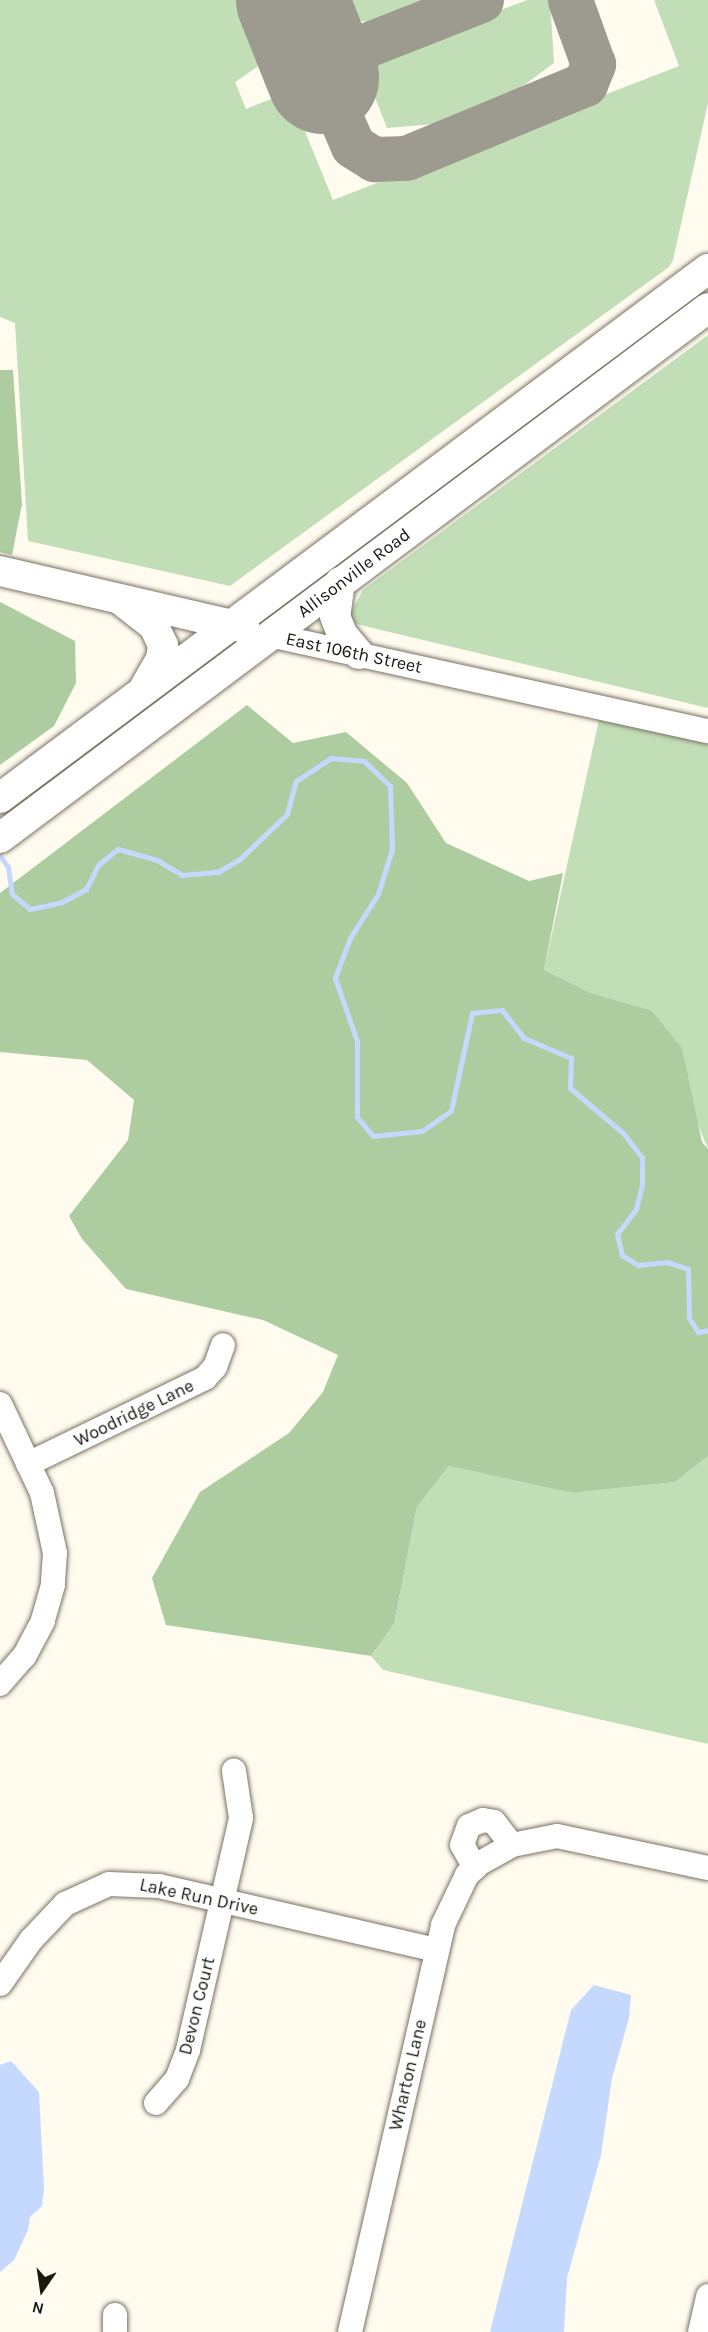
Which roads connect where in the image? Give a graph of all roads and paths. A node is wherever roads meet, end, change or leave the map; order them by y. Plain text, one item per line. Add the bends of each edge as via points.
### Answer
1 (708, 269) edge
2 (708, 308) edge
3 (0, 571) edge
4 (340, 582) junction
5 (115, 596) junction
6 (231, 624) junction
7 (270, 635) junction
8 (359, 654) junction
9 (142, 691) junction
10 (708, 731) edge
11 (3, 796) edge
12 (0, 838) edge
13 (223, 1345) dead end
14 (0, 1404) edge
15 (28, 1464) junction
16 (0, 1684) edge
17 (234, 1771) dead end
18 (512, 1845) junction
19 (475, 1868) junction
20 (708, 1868) edge
21 (222, 1901) junction
22 (436, 1950) junction
23 (0, 1984) edge
24 (156, 2103) dead end
25 (708, 2296) edge
26 (350, 2332) edge
27 (700, 2332) edge

1 - 6 main road, Allisonville Road
2 - 4 main road, Allisonville Road
3 - 5 main road, East 106th Street
4 - 7 main road, Allisonville Road
4 - 8 main road via 334,616 342,634
5 - 6 main road, East 106th Street
5 - 9 main road via 154,626 163,645 160,659
6 - 7 main road, East 106th Street
6 - 9 main road, Allisonville Road
7 - 8 street, East 106th Street
7 - 12 main road, Allisonville Road
8 - 10 street, East 106th Street
9 - 11 main road, Allisonville Road
13 - 15 street, Woodridge Lane via 215,1367 205,1378
14 - 15 street
15 - 16 street via 49,1517 55,1552 53,1586 43,1621 24,1656
17 - 21 street, Devon Court via 241,1818
18 - 19 street, Wharton Lane
18 - 19 street via 494,1822 483,1820 469,1826 462,1845
18 - 20 street, Wharton Lane via 539,1838 572,1837
19 - 22 street, Wharton Lane via 452,1898
21 - 22 street, Lake Run Drive
21 - 23 street, Lake Run Drive via 134,1882 109,1884 80,1894 31,1940
21 - 24 street, Devon Court via 183,2064
22 - 26 street, Wharton Lane
25 - 27 street

